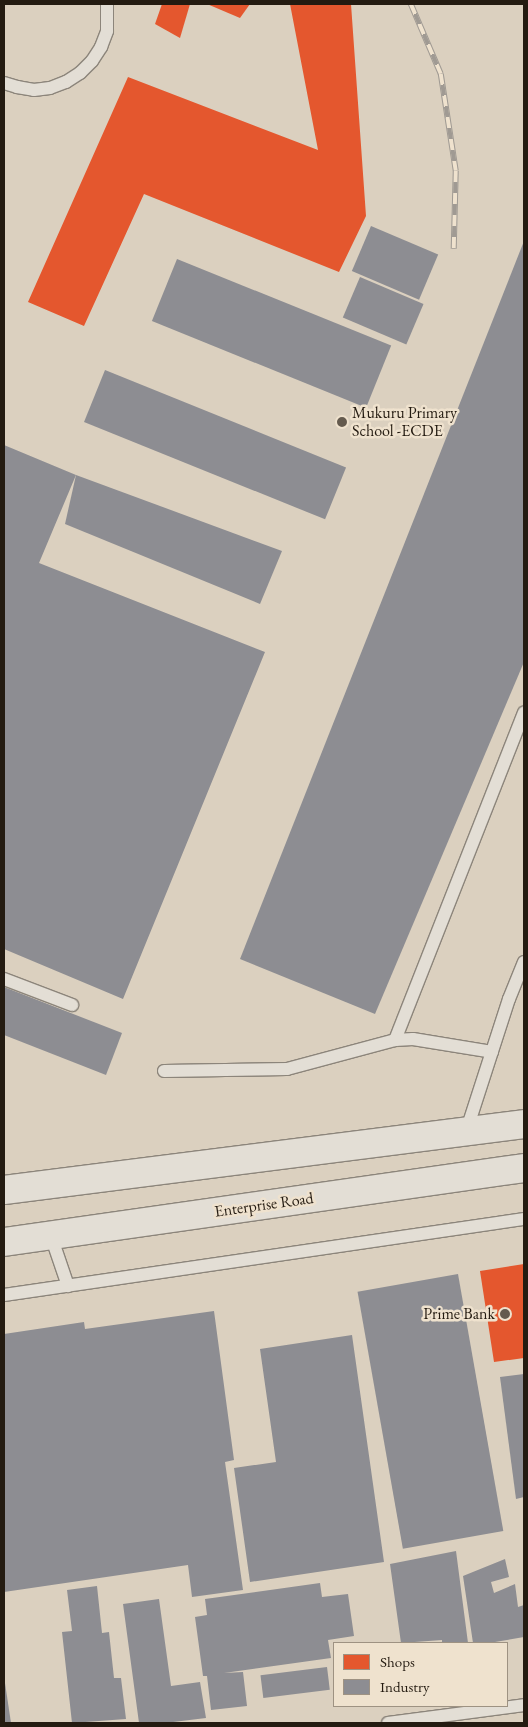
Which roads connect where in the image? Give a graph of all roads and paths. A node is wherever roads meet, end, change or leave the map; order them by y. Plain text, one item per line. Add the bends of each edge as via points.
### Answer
1 (107, 4) edge
2 (4, 82) edge
3 (524, 713) edge
4 (524, 962) edge
5 (4, 980) edge
6 (72, 1005) dead end
7 (395, 1040) junction
8 (492, 1052) junction
9 (164, 1071) dead end
10 (524, 1124) edge
11 (466, 1132) junction
12 (524, 1168) edge
13 (4, 1190) edge
14 (524, 1219) edge
15 (51, 1236) junction
16 (4, 1242) edge
17 (68, 1286) junction
18 (4, 1295) edge
19 (524, 1705) edge
20 (388, 1723) edge

1 - 2 lane via 107,31 101,47 80,73 66,82 42,89 17,88
3 - 7 lane
4 - 8 lane
5 - 6 lane
7 - 8 lane via 413,1039
7 - 9 lane via 287,1069
8 - 11 lane
10 - 11 main road
11 - 13 main road
12 - 15 main road, Enterprise Road
14 - 17 lane
15 - 16 main road, Enterprise Road
15 - 17 lane
17 - 18 lane
19 - 20 lane

